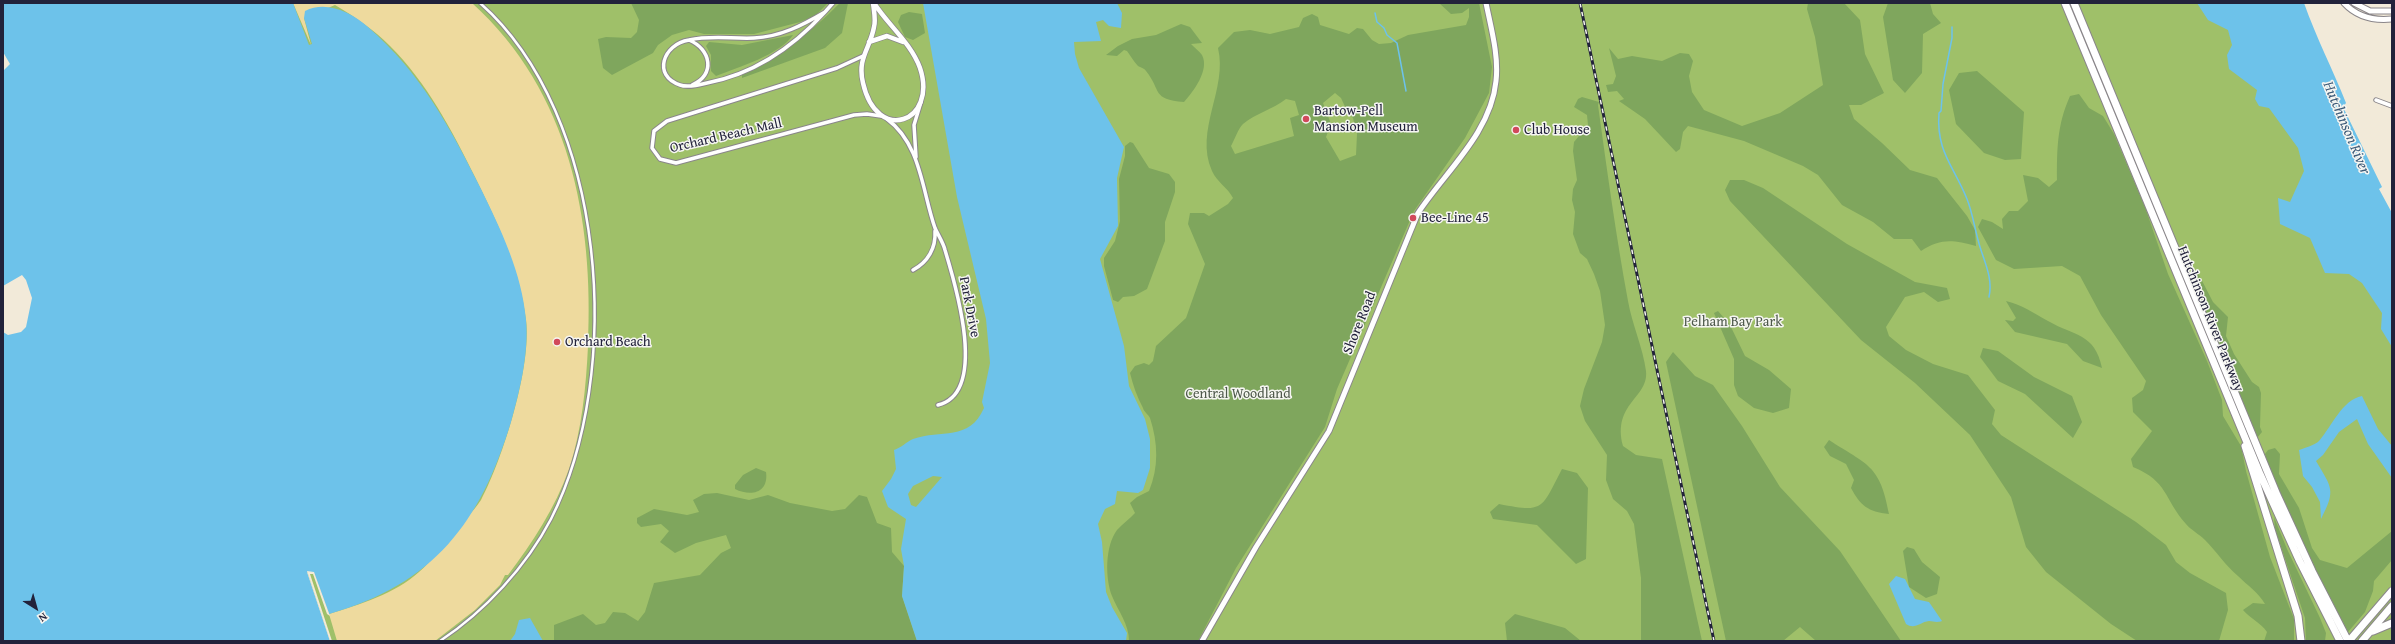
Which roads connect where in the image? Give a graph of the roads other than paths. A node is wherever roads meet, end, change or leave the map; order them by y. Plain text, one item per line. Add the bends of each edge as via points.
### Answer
1 (480, 3) edge
2 (833, 3) edge
3 (874, 3) edge
4 (1486, 3) edge
5 (2066, 3) edge
6 (2074, 3) edge
7 (2344, 3) edge
8 (2354, 3) edge
9 (2392, 11) edge
10 (825, 12) junction
11 (2392, 19) edge
12 (689, 40) junction
13 (869, 42) junction
14 (906, 44) junction
15 (863, 56) junction
16 (692, 86) junction
17 (922, 96) junction
18 (2376, 100) dead end
19 (2392, 106) edge
20 (885, 118) junction
21 (916, 160) junction
22 (935, 228) junction
23 (913, 270) dead end
24 (938, 405) dead end
25 (2244, 436) junction
26 (2392, 591) edge
27 (2392, 606) edge
28 (2392, 623) edge
29 (2371, 632) junction
30 (440, 641) edge
31 (1202, 641) edge
32 (2301, 641) edge
33 (2340, 641) edge
34 (2348, 641) edge
35 (2362, 641) edge

1 - 30 street via 505,27 526,55 546,91 569,144 591,239 593,326 584,420 570,470 550,520 507,581 478,612
2 - 10 street
3 - 13 street, Park Drive via 874,24
3 - 14 street, Park Drive
4 - 31 main road, Shore Road via 1497,72 1495,90 1488,110 1467,148 1438,184 1417,216 1329,431 1264,533
5 - 25 highway, Hutchinson River Parkway
6 - 34 highway, Hutchinson River Parkway via 2277,495
7 - 11 main road via 2367,18
8 - 9 main road via 2370,11
10 - 12 street via 802,25 770,36 706,36
10 - 16 street via 800,37 764,62 724,79
12 - 16 street via 704,50 708,60 705,77
12 - 16 street via 670,47 664,64 667,75 674,82
13 - 14 street via 887,36
13 - 15 street, Park Drive
14 - 17 street, Park Drive via 920,68
15 - 20 street, Park Drive via 861,70 864,89 870,102
15 - 20 street, Orchard Beach Mall via 837,68 665,122 653,134 652,148 660,159 676,163 854,115 867,114
17 - 20 street via 908,117 898,120
17 - 21 street, Park Drive via 914,130
18 - 19 street
20 - 21 street, Park Drive via 904,136
21 - 22 street, Park Drive
22 - 23 street, Park Drive via 935,240 930,254
22 - 24 street, Park Drive via 945,248 962,315 965,343 958,390 951,400
25 - 32 highway via 2247,455 2299,620
25 - 33 highway, Hutchinson River Parkway via 2285,531
26 - 34 highway
27 - 29 highway
28 - 29 highway
29 - 35 highway

